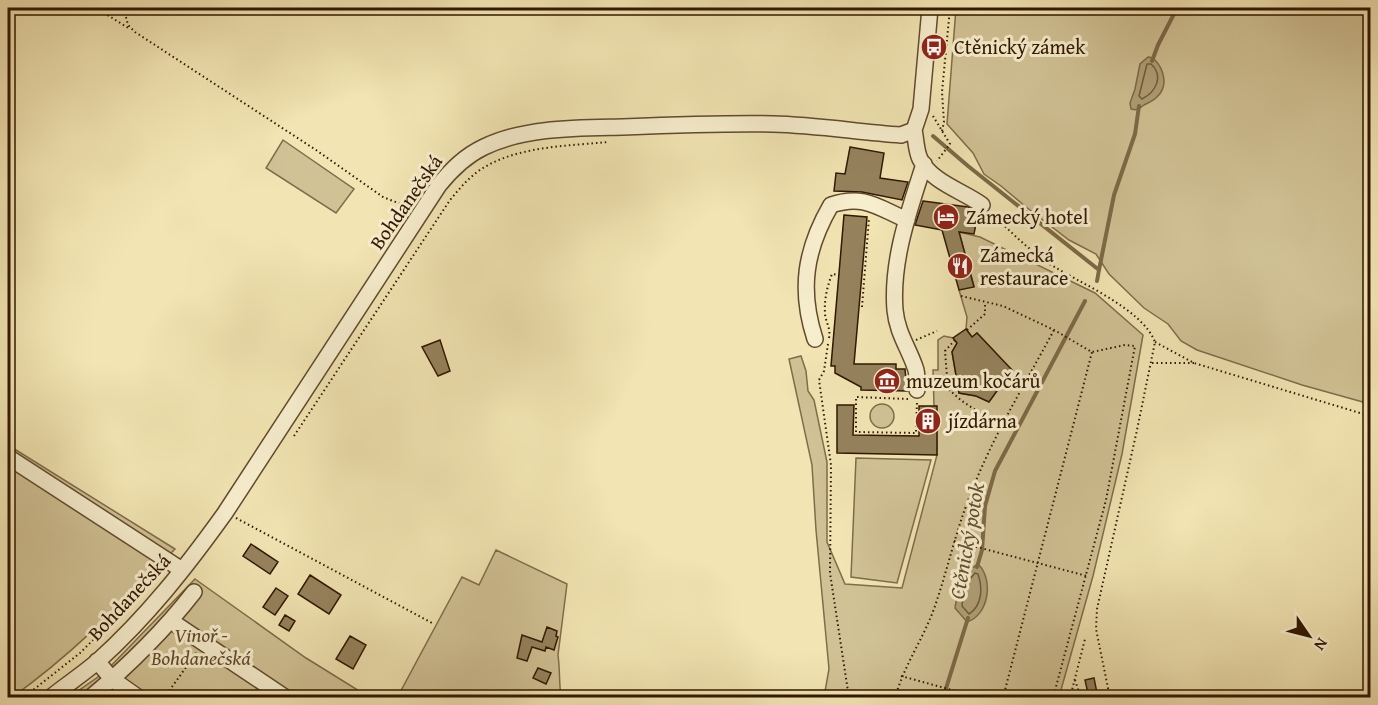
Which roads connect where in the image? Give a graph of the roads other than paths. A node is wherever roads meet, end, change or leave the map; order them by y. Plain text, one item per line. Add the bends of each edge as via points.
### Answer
1 (930, 8) edge
2 (914, 130) junction
3 (924, 164) junction
4 (982, 205) road end
5 (907, 220) junction
6 (814, 339) dead end
7 (917, 395) road end
8 (8, 457) edge
9 (177, 567) junction
10 (194, 592) dead end
11 (171, 621) junction
12 (97, 661) junction
13 (112, 679) junction
14 (50, 698) edge
15 (90, 698) edge
16 (139, 698) edge
17 (286, 698) edge

1 - 2 street via 921,109
2 - 3 street
2 - 9 street, Bohdanečská via 901,135 776,124 592,128 538,132 504,140 466,157 452,169 422,212 225,513
3 - 4 street via 938,178
3 - 5 street
5 - 6 street via 861,200 831,205 812,247 805,279 807,315
5 - 7 street via 895,280 895,311 916,369
8 - 9 street
9 - 12 street, Bohdanečská via 152,607
10 - 11 street
11 - 13 street
11 - 17 street
12 - 13 street
12 - 14 street, Bohdanečská
13 - 15 street
13 - 16 street

